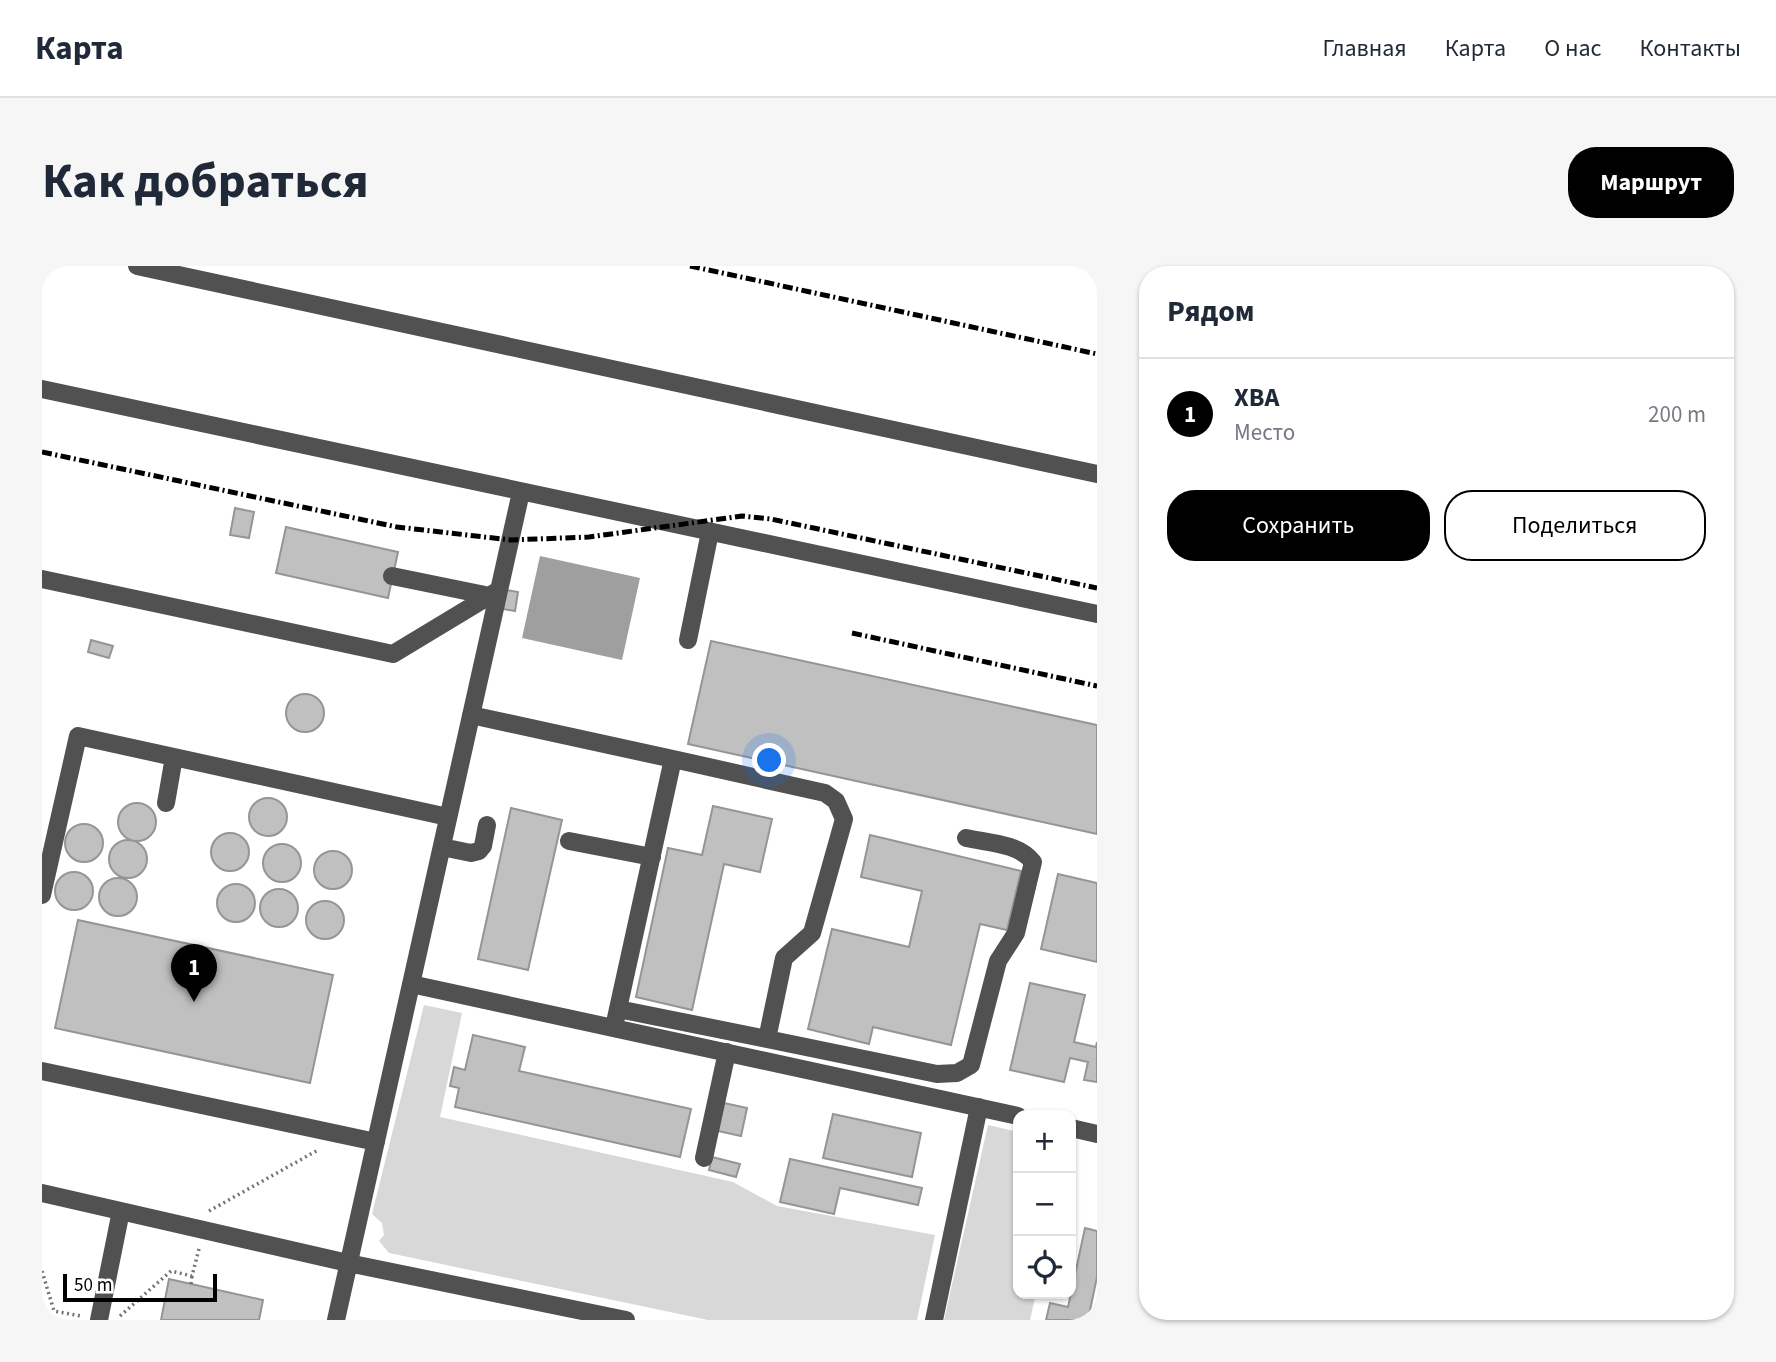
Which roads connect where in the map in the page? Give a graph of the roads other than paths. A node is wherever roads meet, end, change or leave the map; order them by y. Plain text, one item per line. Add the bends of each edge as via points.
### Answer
1 (137, 266) edge
2 (42, 389) edge
3 (1097, 474) edge
4 (521, 492) junction
5 (710, 532) junction
6 (392, 576) dead end
7 (42, 579) edge
8 (495, 593) junction
9 (1097, 614) edge
10 (688, 640) dead end
11 (471, 715) junction
12 (174, 757) junction
13 (673, 759) junction
14 (166, 803) dead end
15 (448, 817) junction
16 (487, 825) dead end
17 (966, 838) dead end
18 (569, 841) dead end
19 (442, 847) junction
20 (652, 857) junction
21 (42, 895) edge
22 (411, 984) junction
23 (618, 1009) junction
24 (614, 1028) junction
25 (767, 1039) junction
26 (727, 1052) junction
27 (42, 1070) edge
28 (979, 1107) junction
29 (1013, 1115) edge
30 (1076, 1129) edge
31 (1097, 1134) edge
32 (376, 1142) junction
33 (704, 1158) dead end
34 (42, 1193) edge
35 (121, 1211) junction
36 (348, 1263) junction
37 (99, 1320) edge
38 (336, 1320) edge
39 (626, 1320) edge
40 (934, 1320) edge

1 - 3 lane
2 - 4 lane
4 - 5 lane
4 - 8 lane
5 - 9 lane
5 - 10 lane
6 - 8 lane
7 - 8 lane via 393,654
8 - 11 lane
11 - 13 lane
11 - 15 lane
12 - 14 lane
12 - 15 lane
12 - 21 lane via 78,736
13 - 20 lane
13 - 25 lane via 825,793 836,802 844,819 812,933 784,958
15 - 19 lane
16 - 19 lane via 478,852
17 - 25 lane via 1018,849 1033,862 1016,933 998,961 971,1065 957,1073 937,1074
18 - 20 lane
19 - 22 lane
20 - 23 lane
22 - 24 lane
22 - 32 lane
23 - 24 lane
23 - 25 lane
24 - 26 lane
26 - 28 lane
26 - 33 lane
27 - 32 lane
28 - 29 lane
28 - 40 lane
30 - 31 lane
32 - 36 lane
34 - 35 lane
35 - 36 lane
35 - 37 lane
36 - 38 lane
36 - 39 lane

